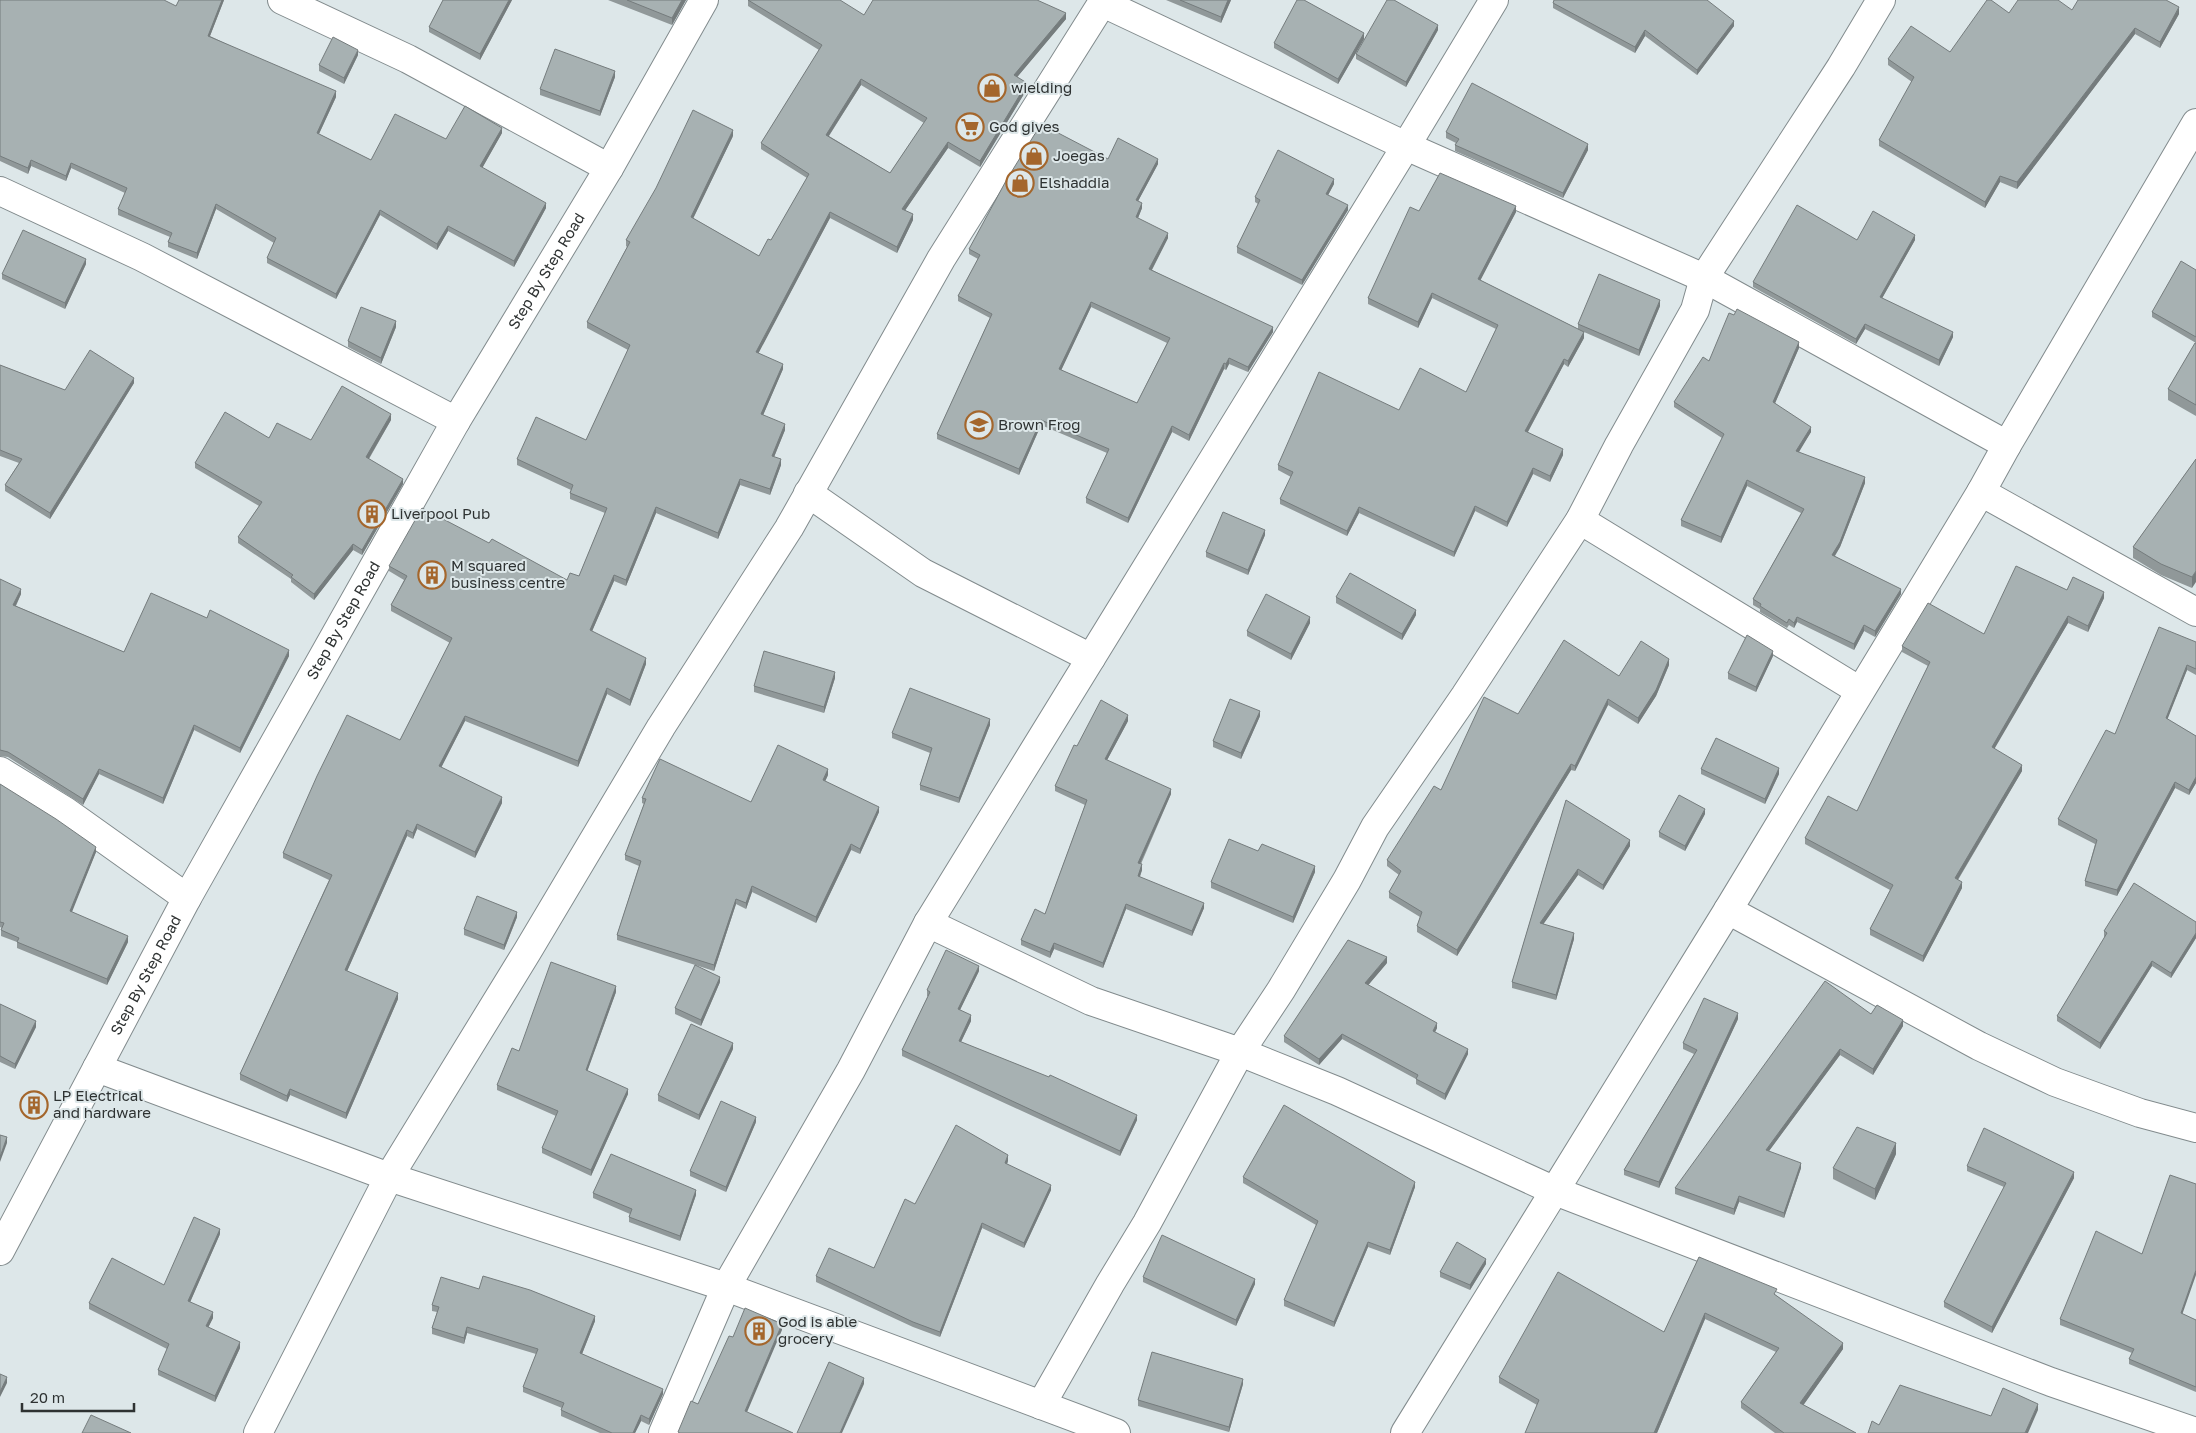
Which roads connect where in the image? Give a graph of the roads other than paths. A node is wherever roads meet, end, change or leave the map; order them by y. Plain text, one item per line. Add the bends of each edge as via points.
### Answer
1 (282, 0) edge
2 (704, 0) edge
3 (1494, 0) edge
4 (1881, 0) edge
5 (1104, 1) edge
6 (2196, 123) edge
7 (1406, 146) junction
8 (609, 168) junction
9 (0, 191) edge
10 (1704, 278) junction
11 (456, 421) junction
12 (2007, 445) junction
13 (1981, 492) junction
14 (808, 493) junction
15 (1580, 520) junction
16 (2196, 612) edge
17 (1091, 658) junction
18 (1860, 692) junction
19 (0, 771) edge
20 (187, 898) junction
21 (1728, 910) junction
22 (928, 923) junction
23 (1240, 1052) junction
24 (98, 1068) junction
25 (2196, 1128) edge
26 (389, 1178) junction
27 (1554, 1191) junction
28 (4, 1236) edge
29 (726, 1287) junction
30 (1041, 1405) junction
31 (2196, 1432) edge
32 (258, 1433) edge
33 (662, 1433) edge
34 (1116, 1433) edge
35 (1405, 1433) edge

1 - 8 street via 408,59
2 - 8 street, Step By Step Road
3 - 7 street
4 - 10 street via 1841,68
5 - 7 street
5 - 14 street via 941,259
6 - 12 street
7 - 10 street
7 - 17 street
8 - 11 street, Step By Step Road
9 - 11 street via 142,257
10 - 12 street
10 - 15 street via 1695,310
11 - 20 street, Step By Step Road
12 - 13 street
13 - 16 street
13 - 18 street
14 - 17 street via 923,573
14 - 26 street via 789,528 660,727
15 - 18 street
15 - 23 street via 1375,827 1347,880
17 - 22 street
18 - 21 street
19 - 20 street via 65,810
20 - 24 street, Step By Step Road
21 - 25 street via 1979,1046 2055,1082 2140,1114
21 - 27 street
22 - 23 street via 1092,1001
22 - 29 street via 851,1070
23 - 27 street via 1337,1091
23 - 30 street via 1147,1223
24 - 26 street
24 - 28 street, Step By Step Road
26 - 29 street
26 - 32 street
27 - 31 street via 2051,1382
27 - 35 street
29 - 30 street
29 - 33 street
30 - 34 street

